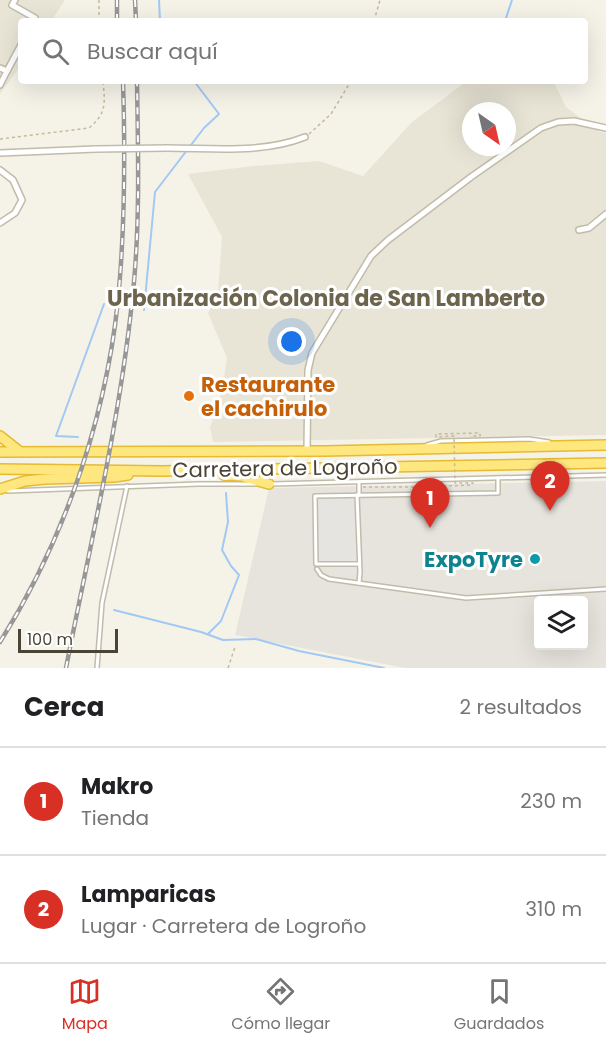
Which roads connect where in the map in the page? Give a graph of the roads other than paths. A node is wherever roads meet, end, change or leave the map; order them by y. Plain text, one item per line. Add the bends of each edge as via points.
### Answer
1 (15, 0) edge
2 (35, 18) edge
3 (18, 51) edge
4 (0, 68) edge
5 (7, 71) junction
6 (0, 85) edge
7 (606, 128) edge
8 (305, 137) road end
9 (0, 153) edge
10 (0, 170) edge
11 (606, 214) edge
12 (0, 223) edge
13 (579, 230) dead end
14 (0, 436) edge
15 (606, 445) edge
16 (307, 451) junction
17 (0, 452) edge
18 (21, 452) junction
19 (606, 462) edge
20 (0, 469) edge
21 (151, 471) junction
22 (162, 471) junction
23 (606, 476) edge
24 (498, 478) junction
25 (359, 482) junction
26 (269, 484) junction
27 (127, 486) junction
28 (0, 490) edge
29 (358, 495) junction
30 (359, 564) junction
31 (317, 569) dead end
32 (359, 583) junction
33 (606, 589) edge
34 (98, 668) edge

1 - 2 street via 12,6
3 - 5 street
4 - 5 street
5 - 6 street
7 - 16 street via 574,121 541,128 461,184 371,256 312,353 308,370
8 - 9 street, bridge via 255,148
10 - 12 street via 14,180 22,200 15,213
11 - 13 street via 589,228
14 - 18 highway
15 - 16 highway, Carretera de Logroño
16 - 18 highway, Carretera de Logroño
17 - 18 highway, Carretera de Logroño
19 - 22 highway, Carretera de Logroño
20 - 21 highway, Carretera de Logroño
21 - 22 highway, Carretera de Logroño
21 - 28 highway via 114,477 25,481
22 - 26 highway via 241,476
23 - 24 lane
24 - 25 lane
24 - 29 lane via 498,493
25 - 26 lane
25 - 29 lane
26 - 27 lane
27 - 28 lane
27 - 34 lane via 102,603
29 - 30 lane
29 - 30 lane via 315,496 316,564
30 - 32 lane
31 - 32 lane via 325,578
32 - 33 lane via 477,599

